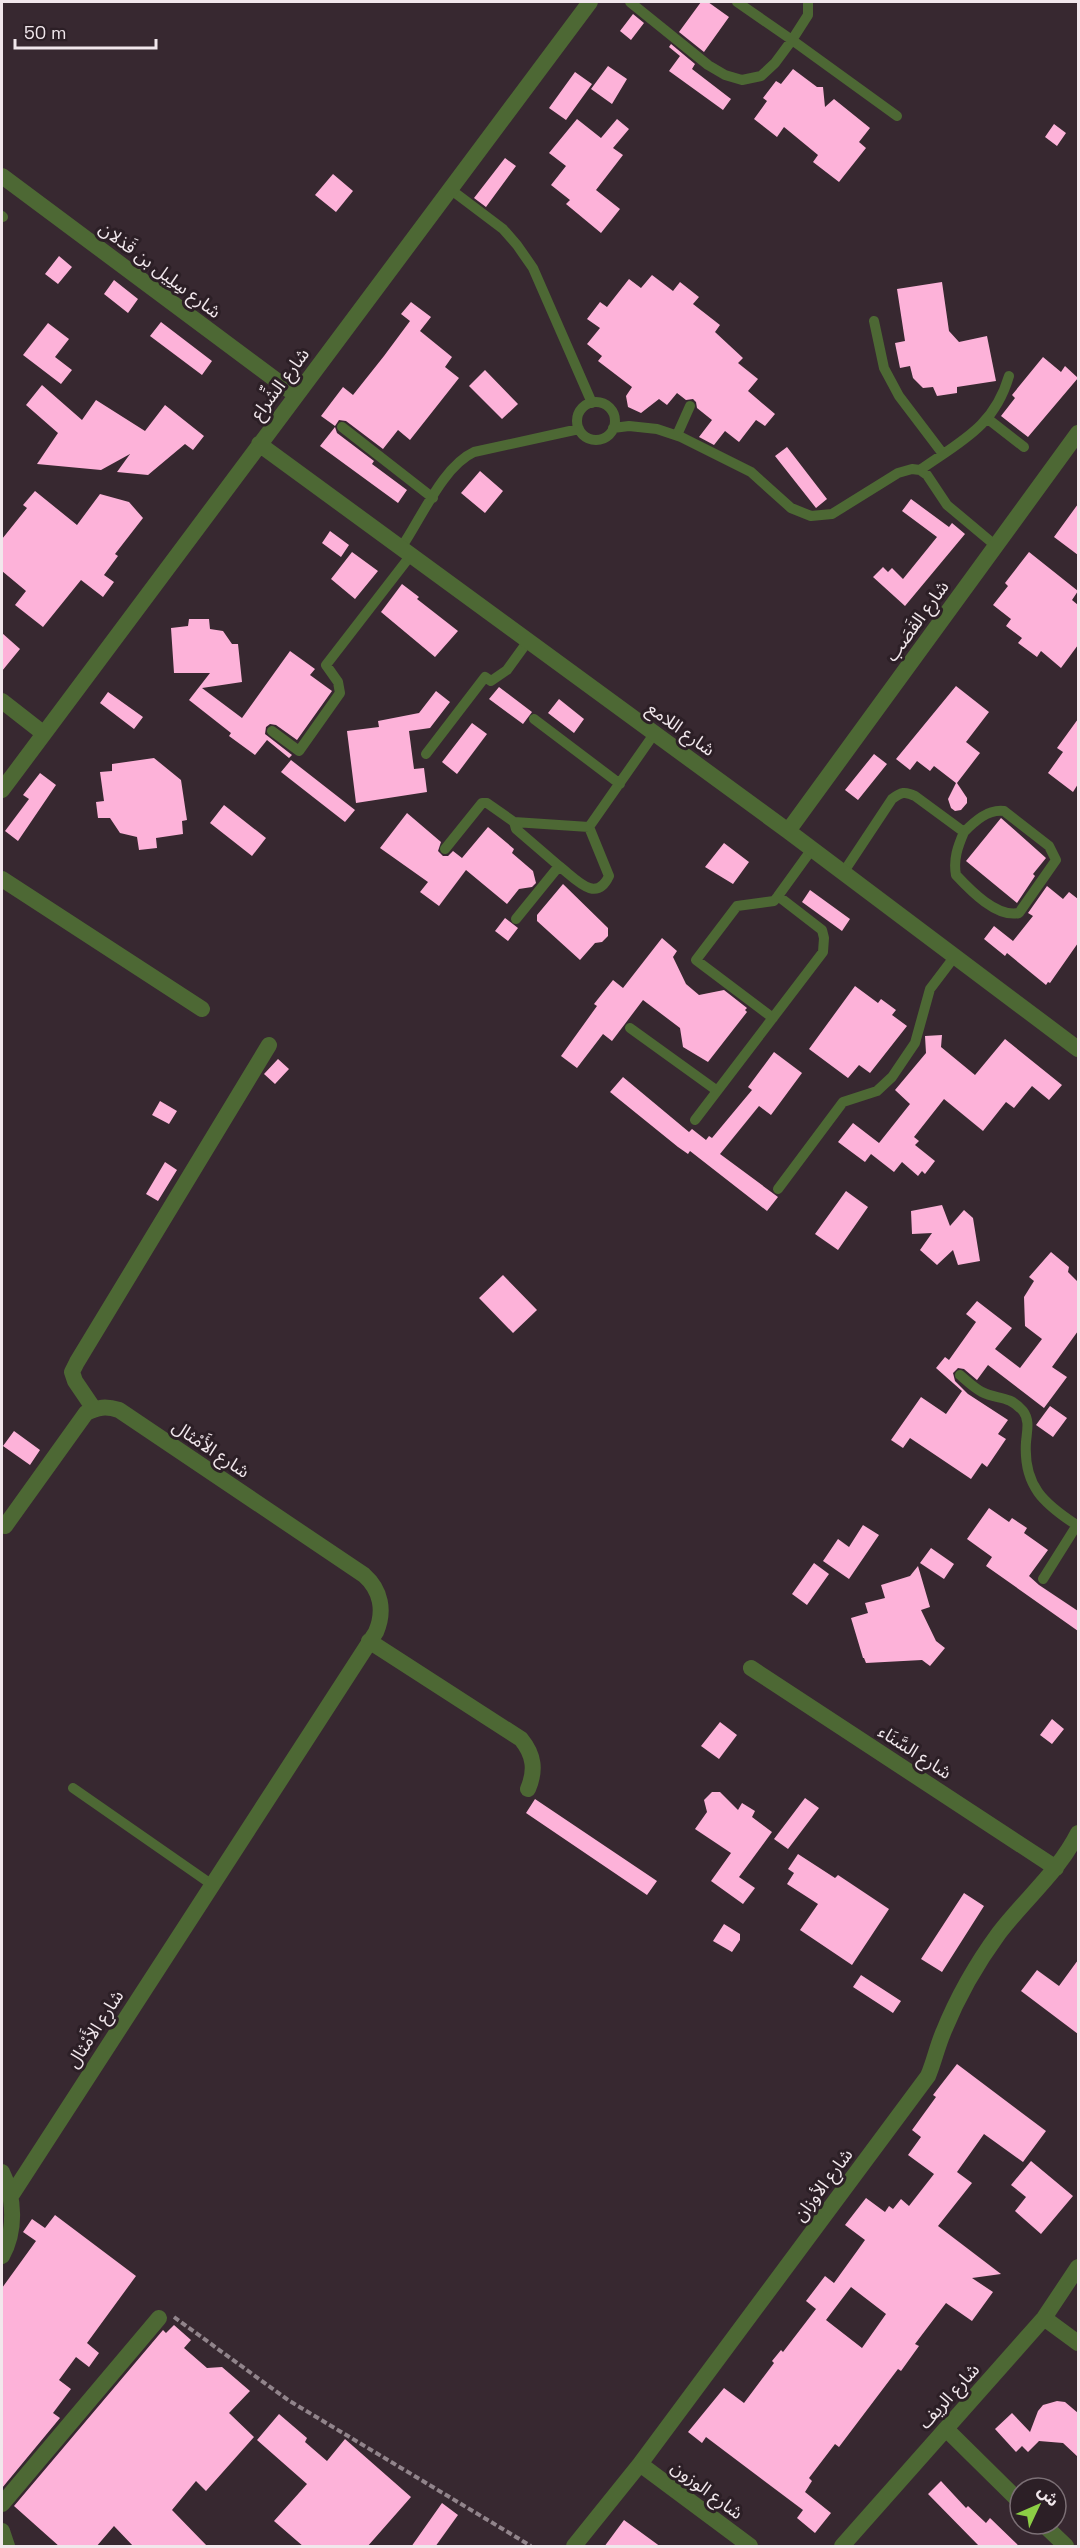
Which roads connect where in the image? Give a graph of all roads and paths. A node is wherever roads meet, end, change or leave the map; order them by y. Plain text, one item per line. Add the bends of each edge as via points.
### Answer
1 (590, 2) edge
2 (630, 2) edge
3 (737, 2) edge
4 (808, 2) edge
5 (792, 40) junction
6 (897, 116) dead end
7 (2, 176) edge
8 (450, 189) junction
9 (874, 321) dead end
10 (1009, 376) dead end
11 (296, 394) junction
12 (592, 403) junction
13 (690, 406) dead end
14 (988, 419) junction
15 (342, 427) dead end
16 (614, 428) junction
17 (579, 429) junction
18 (1078, 433) edge
19 (676, 435) junction
20 (259, 444) junction
21 (1024, 447) dead end
22 (943, 454) junction
23 (920, 471) junction
24 (433, 498) junction
25 (996, 546) junction
26 (406, 551) junction
27 (528, 641) junction
28 (2, 701) edge
29 (534, 719) dead end
30 (272, 731) dead end
31 (44, 733) junction
32 (654, 734) junction
33 (426, 754) dead end
34 (620, 784) junction
35 (2, 790) edge
36 (514, 822) junction
37 (589, 827) junction
38 (788, 831) junction
39 (964, 832) junction
40 (445, 849) dead end
41 (812, 849) junction
42 (559, 866) junction
43 (843, 873) junction
44 (2, 879) edge
45 (778, 896) junction
46 (516, 920) dead end
47 (955, 957) junction
48 (202, 1010) dead end
49 (773, 1018) junction
50 (630, 1028) dead end
51 (269, 1045) dead end
52 (1078, 1049) edge
53 (716, 1090) junction
54 (695, 1120) dead end
55 (778, 1189) dead end
56 (960, 1375) dead end
57 (94, 1409) junction
58 (5, 1526) dead end
59 (1078, 1526) edge
60 (1043, 1579) dead end
61 (369, 1641) junction
62 (751, 1668) dead end
63 (73, 1788) dead end
64 (528, 1789) dead end
65 (1078, 1833) edge
66 (1056, 1868) junction
67 (211, 1884) junction
68 (2, 2172) edge
69 (11, 2196) junction
70 (2, 2256) edge
71 (1078, 2267) edge
72 (159, 2318) joint
73 (1044, 2318) junction
74 (1078, 2343) edge
75 (946, 2429) junction
76 (640, 2464) junction
77 (1008, 2490) edge
78 (2, 2504) edge
79 (2, 2531) edge
80 (1055, 2536) edge
81 (7, 2547) edge
82 (531, 2547) edge
83 (574, 2547) edge
84 (750, 2547) edge
85 (842, 2547) edge
86 (1066, 2547) edge

1 - 8 street, شارع الشِّراع
2 - 5 lane via 708,65 742,80 761,76
3 - 5 lane
4 - 5 lane via 808,15
5 - 6 lane
7 - 11 street, شارع سِلِيل بن قَذلان
8 - 11 street, شارع الشِّراع
8 - 12 lane via 503,229 533,268
9 - 22 lane via 884,368 899,396
10 - 14 lane
11 - 20 street, شارع الشِّراع
12 - 16 lane via 601,403 611,410
12 - 17 lane via 580,411
13 - 19 lane
14 - 21 lane
14 - 22 lane
15 - 24 lane
16 - 17 lane via 600,440 587,438
16 - 19 lane via 657,429
17 - 24 lane via 463,457
18 - 25 street, شارع القَصَب
19 - 23 lane via 750,472 791,508 810,516 832,514 898,473
20 - 26 street, شارع اللامع
20 - 31 street, شارع الشِّراع
22 - 23 lane
23 - 25 lane via 947,505
24 - 26 lane
25 - 38 street, شارع القَصَب
26 - 27 street, شارع اللامع
26 - 30 lane via 326,665 338,682 340,693 299,751
27 - 32 street, شارع اللامع
27 - 33 lane via 500,676 491,681 485,677
28 - 31 street
29 - 34 lane
31 - 35 street, شارع الشِّراع
32 - 34 lane
32 - 38 street, شارع اللامع
34 - 37 lane
36 - 37 lane
36 - 40 lane via 482,803
36 - 42 lane via 516,830
37 - 42 lane via 609,876 604,886 590,889
38 - 41 street, شارع اللامع
39 - 39 lane via 985,815 1004,811 1054,853 1056,860 1019,913 1002,912 956,875 958,846
39 - 43 lane via 915,796 900,793 892,799
41 - 43 street, شارع اللامع
41 - 45 lane
42 - 46 lane
43 - 47 street, شارع اللامع
44 - 48 street
45 - 49 lane via 822,930 824,946
45 - 49 lane via 774,901 737,906 696,960
47 - 52 street, شارع اللامع
47 - 55 lane via 930,990 915,1043 892,1077 877,1091 843,1102
49 - 53 lane
50 - 53 lane
51 - 57 street via 72,1372
53 - 54 lane
56 - 59 lane via 983,1393 1014,1402 1024,1413 1028,1421 1029,1478 1045,1500
57 - 58 street via 81,1420
57 - 61 street, شارع الأَمْثال via 119,1410 364,1575 376,1590 381,1607 379,1624
59 - 60 lane
61 - 64 street via 521,1739 533,1761
61 - 67 street, شارع الأَمْثال
62 - 66 street, شارع السَّنَاء
63 - 67 lane
65 - 66 street, شارع الأوزان
66 - 76 street, شارع الأوزان via 1022,1905 977,1966 942,2035 928,2076
67 - 69 street, شارع الأَمْثال
68 - 69 street
69 - 70 street via 11,2231
71 - 73 street, شارع الريف
72 - 78 street
72 - 82 path via 179,2319 288,2400
73 - 74 street
73 - 75 street, شارع الريف
75 - 77 street
75 - 85 street, شارع الريف
76 - 83 street, شارع الأوزان
76 - 84 street, شارع الوزون
79 - 81 street
80 - 86 street

